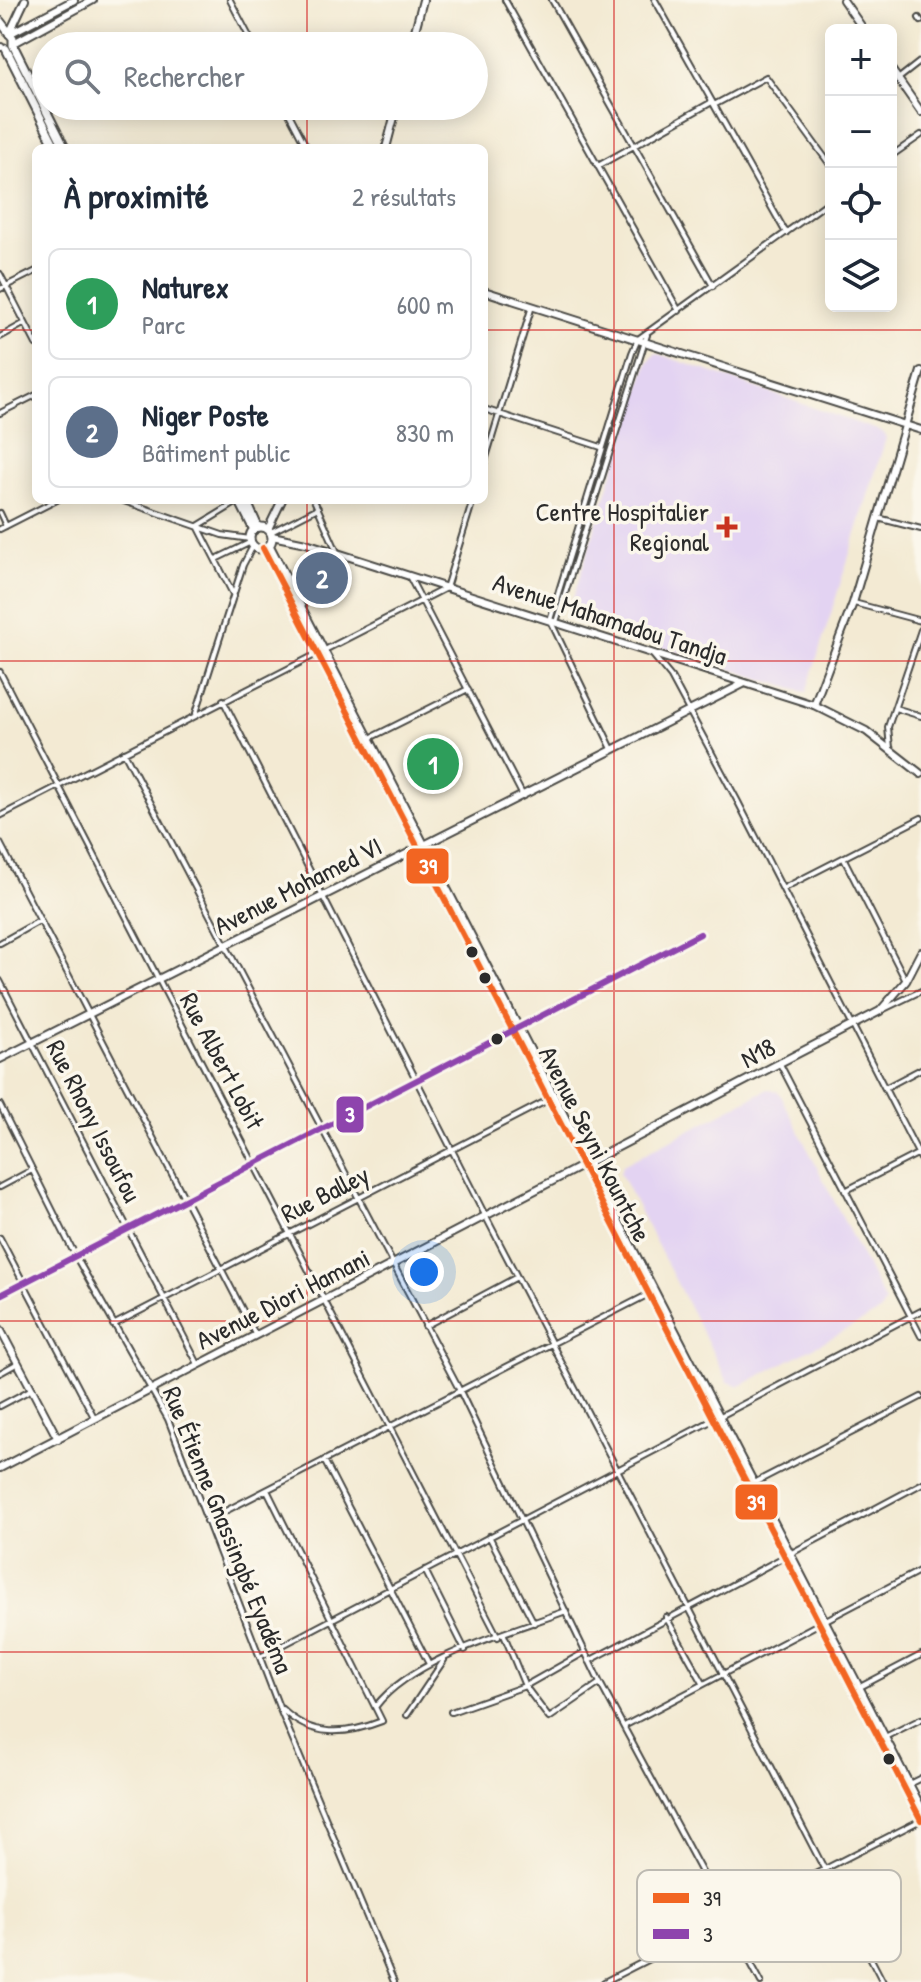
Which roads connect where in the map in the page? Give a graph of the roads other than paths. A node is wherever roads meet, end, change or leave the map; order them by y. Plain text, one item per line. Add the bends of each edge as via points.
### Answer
1 (25, 0) edge
2 (74, 0) edge
3 (93, 0) edge
4 (230, 0) edge
5 (423, 0) edge
6 (505, 0) edge
7 (655, 0) edge
8 (843, 0) edge
9 (553, 1) edge
10 (0, 21) edge
11 (860, 24) edge
12 (32, 32) edge
13 (32, 32) edge
14 (247, 32) edge
15 (415, 32) edge
16 (5, 34) edge
17 (6, 46) edge
18 (921, 61) edge
19 (898, 79) joint
20 (32, 91) edge
21 (32, 99) edge
22 (713, 104) junction
23 (921, 112) edge
24 (42, 120) edge
25 (49, 120) edge
26 (292, 120) edge
27 (393, 120) edge
28 (921, 135) edge
29 (54, 144) edge
30 (63, 144) edge
31 (305, 144) edge
32 (387, 144) edge
33 (633, 146) junction
34 (897, 152) edge
35 (825, 158) edge
36 (598, 166) junction
37 (825, 204) edge
38 (786, 233) junction
39 (32, 273) edge
40 (0, 274) edge
41 (6, 286) junction
42 (713, 286) junction
43 (0, 289) edge
44 (488, 292) edge
45 (532, 306) junction
46 (679, 311) junction
47 (25, 323) junction
48 (32, 336) edge
49 (0, 337) edge
50 (646, 338) junction
51 (638, 339) junction
52 (921, 371) edge
53 (32, 397) edge
54 (488, 410) edge
55 (0, 413) edge
56 (499, 413) junction
57 (903, 424) junction
58 (921, 430) edge
59 (601, 447) junction
60 (488, 450) edge
61 (49, 504) edge
62 (133, 504) edge
63 (234, 504) edge
64 (243, 504) edge
65 (281, 504) edge
66 (316, 504) edge
67 (472, 504) edge
68 (318, 508) junction
69 (0, 513) edge
70 (878, 518) junction
71 (6, 526) junction
72 (198, 526) junction
73 (256, 528) junction
74 (0, 529) edge
75 (921, 529) edge
76 (270, 533) junction
77 (252, 542) junction
78 (266, 546) junction
79 (338, 554) junction
80 (216, 559) junction
81 (565, 564) junction
82 (572, 567) junction
83 (409, 575) junction
84 (284, 581) junction
85 (446, 588) junction
86 (234, 596) junction
87 (422, 598) junction
88 (853, 603) junction
89 (553, 621) junction
90 (921, 621) edge
91 (921, 630) edge
92 (321, 650) junction
93 (650, 652) junction
94 (0, 672) edge
95 (743, 684) junction
96 (468, 689) junction
97 (223, 700) junction
98 (814, 705) junction
99 (895, 708) junction
100 (689, 711) junction
101 (196, 714) junction
102 (921, 716) edge
103 (366, 740) junction
104 (890, 748) junction
105 (612, 749) junction
106 (124, 752) junction
107 (921, 774) edge
108 (58, 786) junction
109 (522, 794) junction
110 (0, 816) edge
111 (921, 818) edge
112 (0, 843) edge
113 (421, 845) junction
114 (844, 859) junction
115 (784, 888) junction
116 (323, 895) junction
117 (39, 921) junction
118 (700, 934) dead end
119 (0, 943) edge
120 (226, 945) junction
121 (921, 952) edge
122 (159, 980) junction
123 (0, 981) edge
124 (906, 981) junction
125 (921, 991) edge
126 (880, 1011) junction
127 (91, 1015) junction
128 (852, 1027) junction
129 (516, 1028) junction
130 (34, 1044) junction
131 (0, 1059) edge
132 (780, 1064) junction
133 (921, 1069) edge
134 (417, 1080) junction
135 (885, 1088) junction
136 (552, 1098) junction
137 (0, 1105) edge
138 (323, 1129) junction
139 (452, 1148) junction
140 (920, 1155) edge
141 (255, 1163) junction
142 (587, 1165) junction
143 (32, 1170) junction
144 (0, 1187) edge
145 (845, 1191) junction
146 (186, 1199) junction
147 (358, 1199) junction
148 (486, 1217) junction
149 (129, 1228) junction
150 (291, 1232) junction
151 (0, 1238) edge
152 (76, 1257) junction
153 (392, 1265) junction
154 (223, 1268) junction
155 (517, 1277) junction
156 (23, 1283) junction
157 (653, 1291) junction
158 (0, 1295) edge
159 (164, 1297) junction
160 (324, 1299) junction
161 (921, 1311) edge
162 (911, 1316) junction
163 (113, 1325) junction
164 (425, 1326) junction
165 (0, 1329) edge
166 (255, 1335) junction
167 (921, 1336) edge
168 (552, 1345) junction
169 (18, 1363) junction
170 (198, 1364) junction
171 (0, 1373) edge
172 (153, 1388) junction
173 (32, 1389) junction
174 (460, 1391) junction
175 (921, 1397) edge
176 (0, 1406) edge
177 (717, 1418) junction
178 (95, 1419) junction
179 (389, 1426) junction
180 (58, 1439) junction
181 (324, 1460) junction
182 (0, 1468) edge
183 (618, 1469) junction
184 (752, 1484) junction
185 (921, 1484) edge
186 (267, 1490) junction
187 (522, 1519) junction
188 (206, 1521) junction
189 (489, 1536) junction
190 (456, 1552) junction
191 (786, 1553) junction
192 (424, 1569) junction
193 (921, 1570) edge
194 (389, 1588) junction
195 (687, 1606) junction
196 (566, 1611) junction
197 (666, 1617) junction
198 (330, 1619) junction
199 (822, 1621) junction
200 (534, 1623) junction
201 (501, 1636) junction
202 (465, 1650) junction
203 (585, 1652) junction
204 (921, 1655) edge
205 (262, 1656) junction
206 (445, 1658) junction
207 (589, 1661) junction
208 (429, 1664) junction
209 (721, 1674) junction
210 (600, 1683) junction
211 (703, 1683) junction
212 (525, 1686) junction
213 (860, 1687) junction
214 (376, 1706) junction
215 (279, 1707) junction
216 (451, 1712) dead end
217 (407, 1715) dead end
218 (921, 1719) edge
219 (625, 1725) junction
220 (885, 1737) junction
221 (921, 1778) edge
222 (907, 1786) junction
223 (921, 1808) edge
224 (921, 1820) edge
225 (702, 1870) edge
226 (825, 1870) joint
227 (644, 1962) edge
228 (750, 1962) edge
229 (873, 1962) edge
230 (394, 1982) edge
231 (604, 1982) edge
232 (761, 1982) edge
233 (883, 1982) edge

1 - 16 main road
2 - 16 main road
3 - 13 main road
4 - 14 street
5 - 15 main road
6 - 36 street
7 - 22 street
8 - 11 main road
9 - 33 street
10 - 16 highway
12 - 17 main road
16 - 17 highway
17 - 20 highway
17 - 21 highway
18 - 19 street
19 - 23 main road
22 - 33 street
22 - 35 street via 766,77
22 - 38 street
24 - 29 highway
25 - 30 highway
26 - 31 street
27 - 32 main road
28 - 34 street
33 - 36 street
33 - 42 street
36 - 46 street
37 - 38 street
38 - 42 street
39 - 41 street
40 - 41 street
41 - 43 street
41 - 47 street
42 - 46 street
44 - 45 main road
45 - 51 main road
45 - 56 street
46 - 50 street
47 - 48 street
47 - 49 street
50 - 51 main road
50 - 57 main road
50 - 82 street
51 - 59 street
52 - 57 main road
53 - 55 street
54 - 56 street
56 - 59 street
56 - 60 street
57 - 58 main road
57 - 70 main road
59 - 81 street
61 - 71 street
62 - 72 street
63 - 72 street
64 - 73 highway
65 - 76 main road
66 - 68 street
67 - 85 street
68 - 76 street
68 - 79 street
69 - 71 street
70 - 75 street
70 - 88 main road
71 - 74 street
72 - 77 street
72 - 80 street
73 - 76 highway
73 - 77 highway
76 - 78 highway
76 - 79 main road, Avenue Mahamadou Tandja
77 - 78 highway
77 - 80 street
77 - 86 street
78 - 84 highway, Avenue Seyni Kountche
79 - 83 main road, Avenue Mahamadou Tandja
79 - 84 street
80 - 86 street
81 - 82 street
81 - 89 street
82 - 89 street
83 - 85 main road, Avenue Mahamadou Tandja
83 - 87 street
84 - 92 highway, Avenue Seyni Kountche
85 - 87 street
85 - 89 main road, Avenue Mahamadou Tandja
86 - 101 street
87 - 92 street
87 - 96 street
88 - 90 street
88 - 98 main road
89 - 93 main road, Avenue Mahamadou Tandja
89 - 105 street
91 - 99 street
92 - 97 street
92 - 103 highway, Avenue Seyni Kountche
93 - 95 main road, Avenue Mahamadou Tandja
93 - 100 street
94 - 108 street, Rue Albert Lobit
95 - 98 main road, Avenue Mahamadou Tandja
95 - 100 main road, Avenue Mohamed VI
96 - 103 street
96 - 109 street
97 - 101 street
97 - 116 street
98 - 104 main road, Avenue Mahamadou Tandja
99 - 102 street
99 - 104 street via 888,727
100 - 105 main road, Avenue Mohamed VI
100 - 115 street
101 - 106 street
103 - 113 highway, Avenue Seyni Kountche
104 - 107 main road, Avenue Mahamadou Tandja
105 - 109 main road, Avenue Mohamed VI
106 - 108 street
106 - 120 street
108 - 110 street
108 - 122 street, Rue Albert Lobit
109 - 113 main road, Avenue Mohamed VI
111 - 114 street
112 - 117 street
113 - 116 main road, Avenue Mohamed VI
113 - 129 highway, Avenue Seyni Kountche
114 - 115 street
114 - 124 street
115 - 128 street
116 - 120 main road, Avenue Mohamed VI
116 - 134 street
117 - 119 street
117 - 127 street
118 - 129 street
120 - 122 main road, Avenue Mohamed VI
120 - 138 street
121 - 124 main road, N18
122 - 127 main road, Avenue Mohamed VI
122 - 141 street, Rue Albert Lobit
123 - 130 street, Rue Rhony Issoufou
124 - 126 main road, N18
125 - 126 street
126 - 128 main road, N18
127 - 130 main road, Avenue Mohamed VI
127 - 146 street
128 - 132 main road, N18
128 - 135 street
129 - 134 street
129 - 136 highway, Avenue Seyni Kountche
130 - 131 main road, Avenue Mohamed VI
130 - 149 street, Rue Rhony Issoufou
132 - 142 main road, N18
132 - 145 street
133 - 135 street
134 - 138 street
134 - 139 street
135 - 140 street
136 - 139 street, Rue Balley
136 - 142 highway, Avenue Seyni Kountche
137 - 143 street, Rue Étienne Gnassingbé Eyadéma
138 - 141 street
138 - 147 street
139 - 147 street, Rue Balley
139 - 148 street
140 - 145 street
141 - 146 street
141 - 150 street, Rue Albert Lobit
142 - 148 main road, Avenue Diori Hamani
142 - 157 highway, Avenue Seyni Kountche
143 - 144 street
143 - 152 street, Rue Étienne Gnassingbé Eyadéma
145 - 162 street
146 - 149 street
146 - 154 street
147 - 150 street, Rue Balley
147 - 153 street
148 - 153 main road, Avenue Diori Hamani
148 - 155 street
149 - 152 street
149 - 159 street, Rue Rhony Issoufou
150 - 154 street, Rue Balley
150 - 160 street, Rue Albert Lobit
151 - 156 street
152 - 156 street
152 - 163 street, Rue Étienne Gnassingbé Eyadéma
153 - 160 main road, Avenue Diori Hamani
153 - 164 street
154 - 159 street, Rue Balley
154 - 166 street
155 - 164 street
155 - 168 street
156 - 158 street
156 - 178 street
157 - 168 street
157 - 177 highway, Avenue Seyni Kountche
159 - 163 street, Rue Balley
159 - 170 street, Rue Rhony Issoufou
160 - 166 main road, Avenue Diori Hamani
160 - 179 street, Rue Albert Lobit
161 - 162 street
162 - 167 street
162 - 177 street
163 - 172 street, Rue Étienne Gnassingbé Eyadéma
164 - 174 street
165 - 169 main road
166 - 170 main road, Avenue Diori Hamani
168 - 174 street
168 - 183 street
169 - 171 street
169 - 173 main road
170 - 172 main road, Avenue Diori Hamani
172 - 178 main road, Avenue Diori Hamani
172 - 188 street, Rue Étienne Gnassingbé Eyadéma
173 - 176 street
173 - 180 main road
174 - 179 street
174 - 187 street
175 - 184 street
177 - 183 street
177 - 184 highway, Avenue Seyni Kountche
178 - 180 main road, Avenue Diori Hamani
179 - 181 street
179 - 190 street, Rue Albert Lobit
180 - 182 main road, Avenue Diori Hamani
181 - 186 street
181 - 194 street
183 - 187 street
183 - 195 street
184 - 191 highway, Avenue Seyni Kountche
185 - 191 street
186 - 188 street
186 - 198 street
187 - 189 street
187 - 196 street
188 - 205 street, Rue Étienne Gnassingbé Eyadéma
189 - 190 street
189 - 200 street
190 - 192 street
190 - 201 street, Rue Albert Lobit
191 - 195 street
191 - 199 highway, Avenue Seyni Kountche
192 - 194 street
192 - 202 street
193 - 199 street
194 - 198 street
194 - 208 street
195 - 197 street
195 - 209 street
196 - 200 street
196 - 203 street
197 - 207 street
197 - 211 street
198 - 205 street
198 - 214 street
199 - 209 street
199 - 213 highway
199 - 222 highway
200 - 201 street
201 - 202 street
201 - 212 street, Rue Albert Lobit
202 - 206 street
203 - 207 street
203 - 212 street
204 - 213 street
205 - 215 street, Rue Étienne Gnassingbé Eyadéma
206 - 208 street
206 - 217 street
207 - 210 street
208 - 214 street via 395,1685
209 - 211 street
209 - 226 street
210 - 212 street, Rue Albert Lobit via 549,1718
210 - 219 street
211 - 219 street
212 - 216 street
213 - 220 highway
214 - 215 street via 382,1721 336,1732 302,1726
215 - 230 street, Rue Étienne Gnassingbé Eyadéma
218 - 220 street
219 - 225 street
220 - 222 highway
221 - 222 street
222 - 223 highway
222 - 224 highway
224 - 226 street
227 - 231 street
228 - 232 street
229 - 233 street

